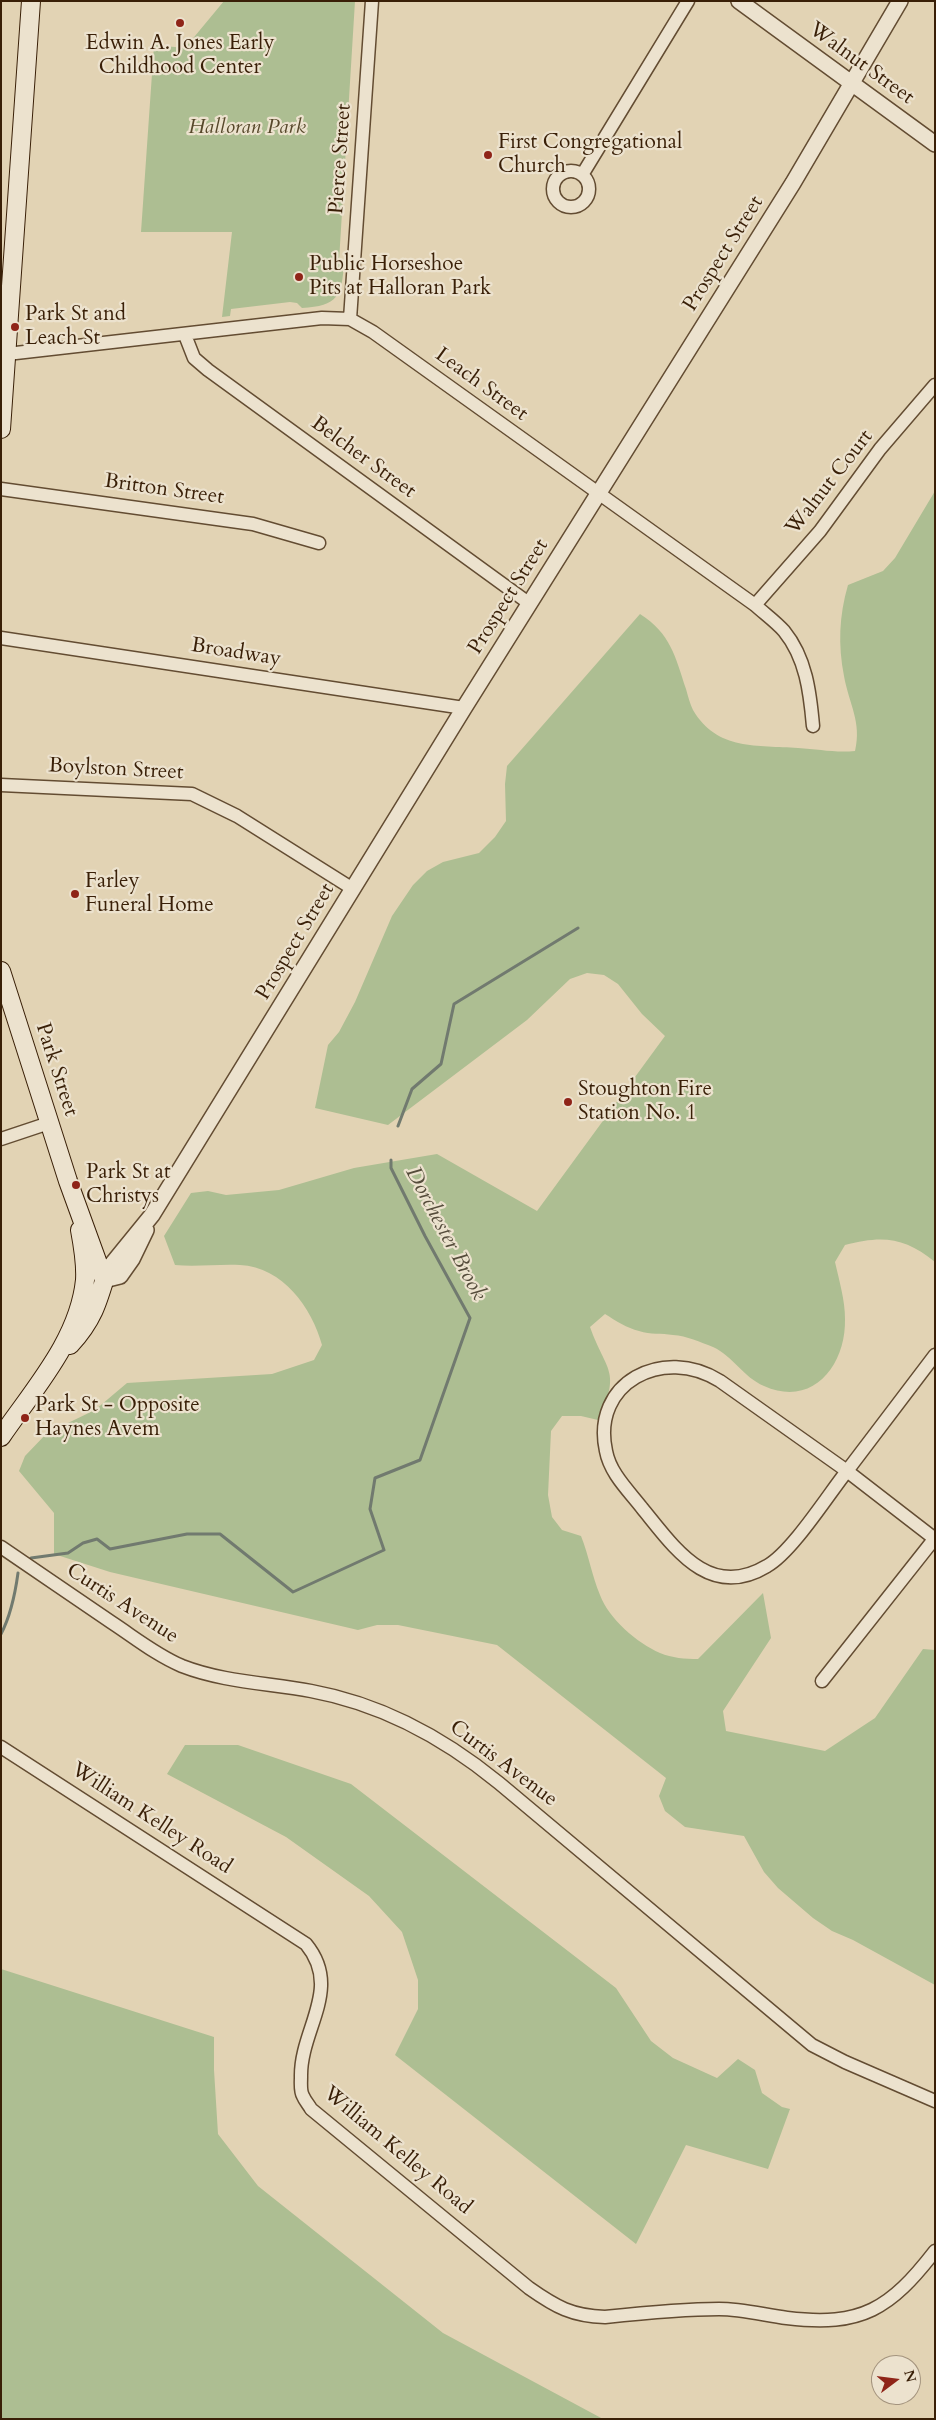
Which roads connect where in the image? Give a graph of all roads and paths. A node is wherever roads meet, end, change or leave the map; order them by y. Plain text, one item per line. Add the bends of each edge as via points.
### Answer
1 (31, 1) edge
2 (372, 1) edge
3 (688, 1) edge
4 (739, 1) edge
5 (900, 1) edge
6 (852, 84) junction
7 (935, 144) edge
8 (582, 175) dead end
9 (350, 319) junction
10 (5, 320) edge
11 (185, 335) junction
12 (7, 354) junction
13 (935, 385) edge
14 (1, 429) edge
15 (1, 489) edge
16 (598, 494) junction
17 (319, 543) dead end
18 (530, 604) junction
19 (755, 605) junction
20 (1, 638) edge
21 (464, 708) junction
22 (813, 726) dead end
23 (1, 785) edge
24 (353, 889) junction
25 (2, 979) edge
26 (49, 1124) junction
27 (1, 1139) edge
28 (68, 1181) junction
29 (152, 1215) junction
30 (102, 1261) junction
31 (85, 1280) junction
32 (935, 1355) edge
33 (53, 1363) junction
34 (6, 1419) edge
35 (1, 1437) edge
36 (847, 1471) junction
37 (935, 1539) edge
38 (1, 1547) edge
39 (822, 1681) dead end
40 (1, 1747) edge
41 (935, 2101) edge
42 (935, 2251) edge

1 - 10 main road
2 - 9 street, Pierce Street
3 - 8 street
4 - 6 street, Walnut Street
5 - 6 street, Prospect Street
6 - 7 street, Walnut Street
6 - 16 street, Prospect Street
9 - 11 street, Leach Street via 322,318
9 - 16 street, Leach Street via 373,332
10 - 12 main road
11 - 12 street, Leach Street
11 - 18 street, Belcher Street via 194,358 208,370
12 - 14 main road
13 - 19 street, Walnut Court via 880,449 820,531
15 - 17 street, Britton Street via 253,524
16 - 18 street, Prospect Street
16 - 19 street, Leach Street
18 - 21 street, Prospect Street
19 - 22 street, Leach Street via 784,631 796,650 805,669
20 - 21 street, Broadway
21 - 24 street, Prospect Street
23 - 24 street, Boylston Street via 192,794 228,810
24 - 29 street, Prospect Street
25 - 26 main road, Park Street
26 - 27 street
26 - 28 main road, Park Street
28 - 30 main road, Park Street
28 - 31 main road, Park Street via 79,1224
29 - 30 street, Prospect Street via 129,1243
29 - 30 street, Prospect Street via 132,1260 120,1276
30 - 31 main road
30 - 33 main road, Park Street via 101,1297 80,1333
31 - 33 main road, Park Street via 76,1315
32 - 36 street
33 - 34 main road, Park Street
34 - 35 main road, Park Street
36 - 36 street via 720,1381 690,1367 660,1367 632,1379 616,1397 605,1425 605,1449 617,1476 681,1555 700,1569 717,1575 746,1575 778,1559
36 - 37 street
37 - 39 street
38 - 41 street, Curtis Avenue via 181,1666 235,1680 308,1690 350,1700 403,1720 449,1745 500,1783 812,2044
40 - 42 street, William Kelley Road via 306,1944 319,1963 322,1974 322,1989 300,2068 302,2096 311,2109 529,2288 560,2309 605,2317 719,2309 795,2319 840,2320 856,2317 886,2303 915,2277

